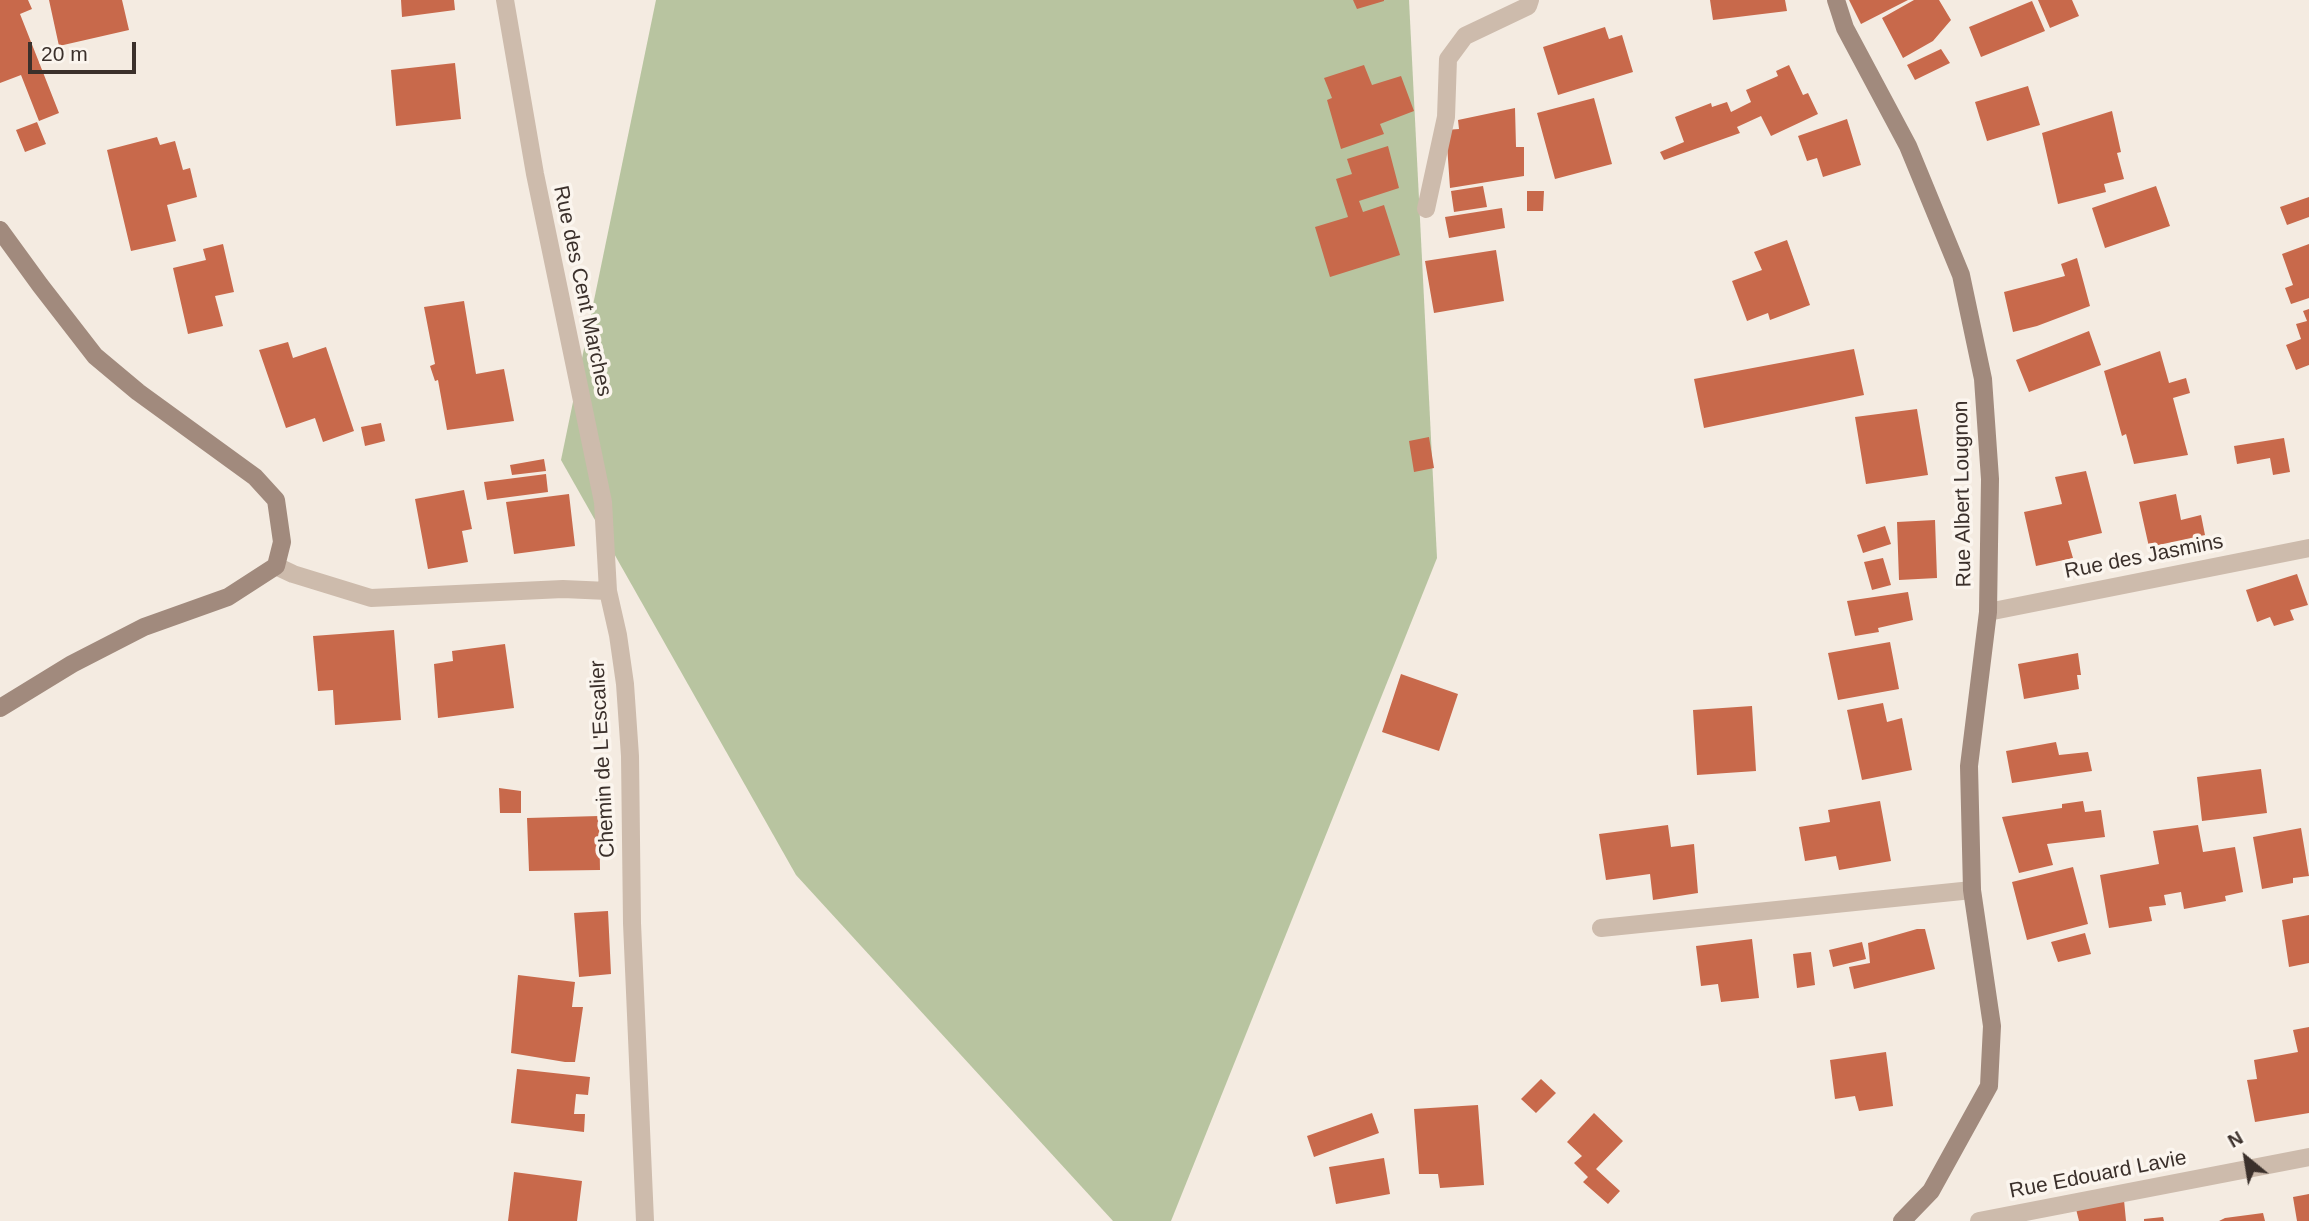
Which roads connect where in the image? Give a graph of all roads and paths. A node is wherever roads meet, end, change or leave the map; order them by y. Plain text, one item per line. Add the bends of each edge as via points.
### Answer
1 (505, 0) edge
2 (1530, 0) edge
3 (1836, 0) edge
4 (1426, 208) dead end
5 (0, 230) edge
6 (2309, 548) edge
7 (276, 566) junction
8 (608, 591) junction
9 (1988, 612) junction
10 (0, 708) edge
11 (1972, 890) junction
12 (1601, 928) dead end
13 (2309, 1157) edge
14 (645, 1221) edge
15 (1902, 1221) edge
16 (1979, 1221) edge

1 - 8 street, Rue des Cent Marches via 535,174 603,502
2 - 4 street via 1528,6 1465,36 1448,59 1446,117
3 - 9 street, Rue Albert Lougnon via 1844,28 1908,146 1961,275 1983,379 1990,479
5 - 7 street via 95,356 255,477 275,500 282,542
6 - 9 street, Rue des Jasmins
7 - 8 street via 372,598
7 - 10 street via 228,597 144,627 72,664
8 - 14 street, Chemin de L'Escalier via 625,684 630,756
9 - 11 street, Rue Albert Lougnon via 1969,766
11 - 12 street
11 - 15 street, Rue Albert Lougnon via 1992,1026 1989,1086 1931,1191
13 - 16 street, Rue Edouard Lavie

